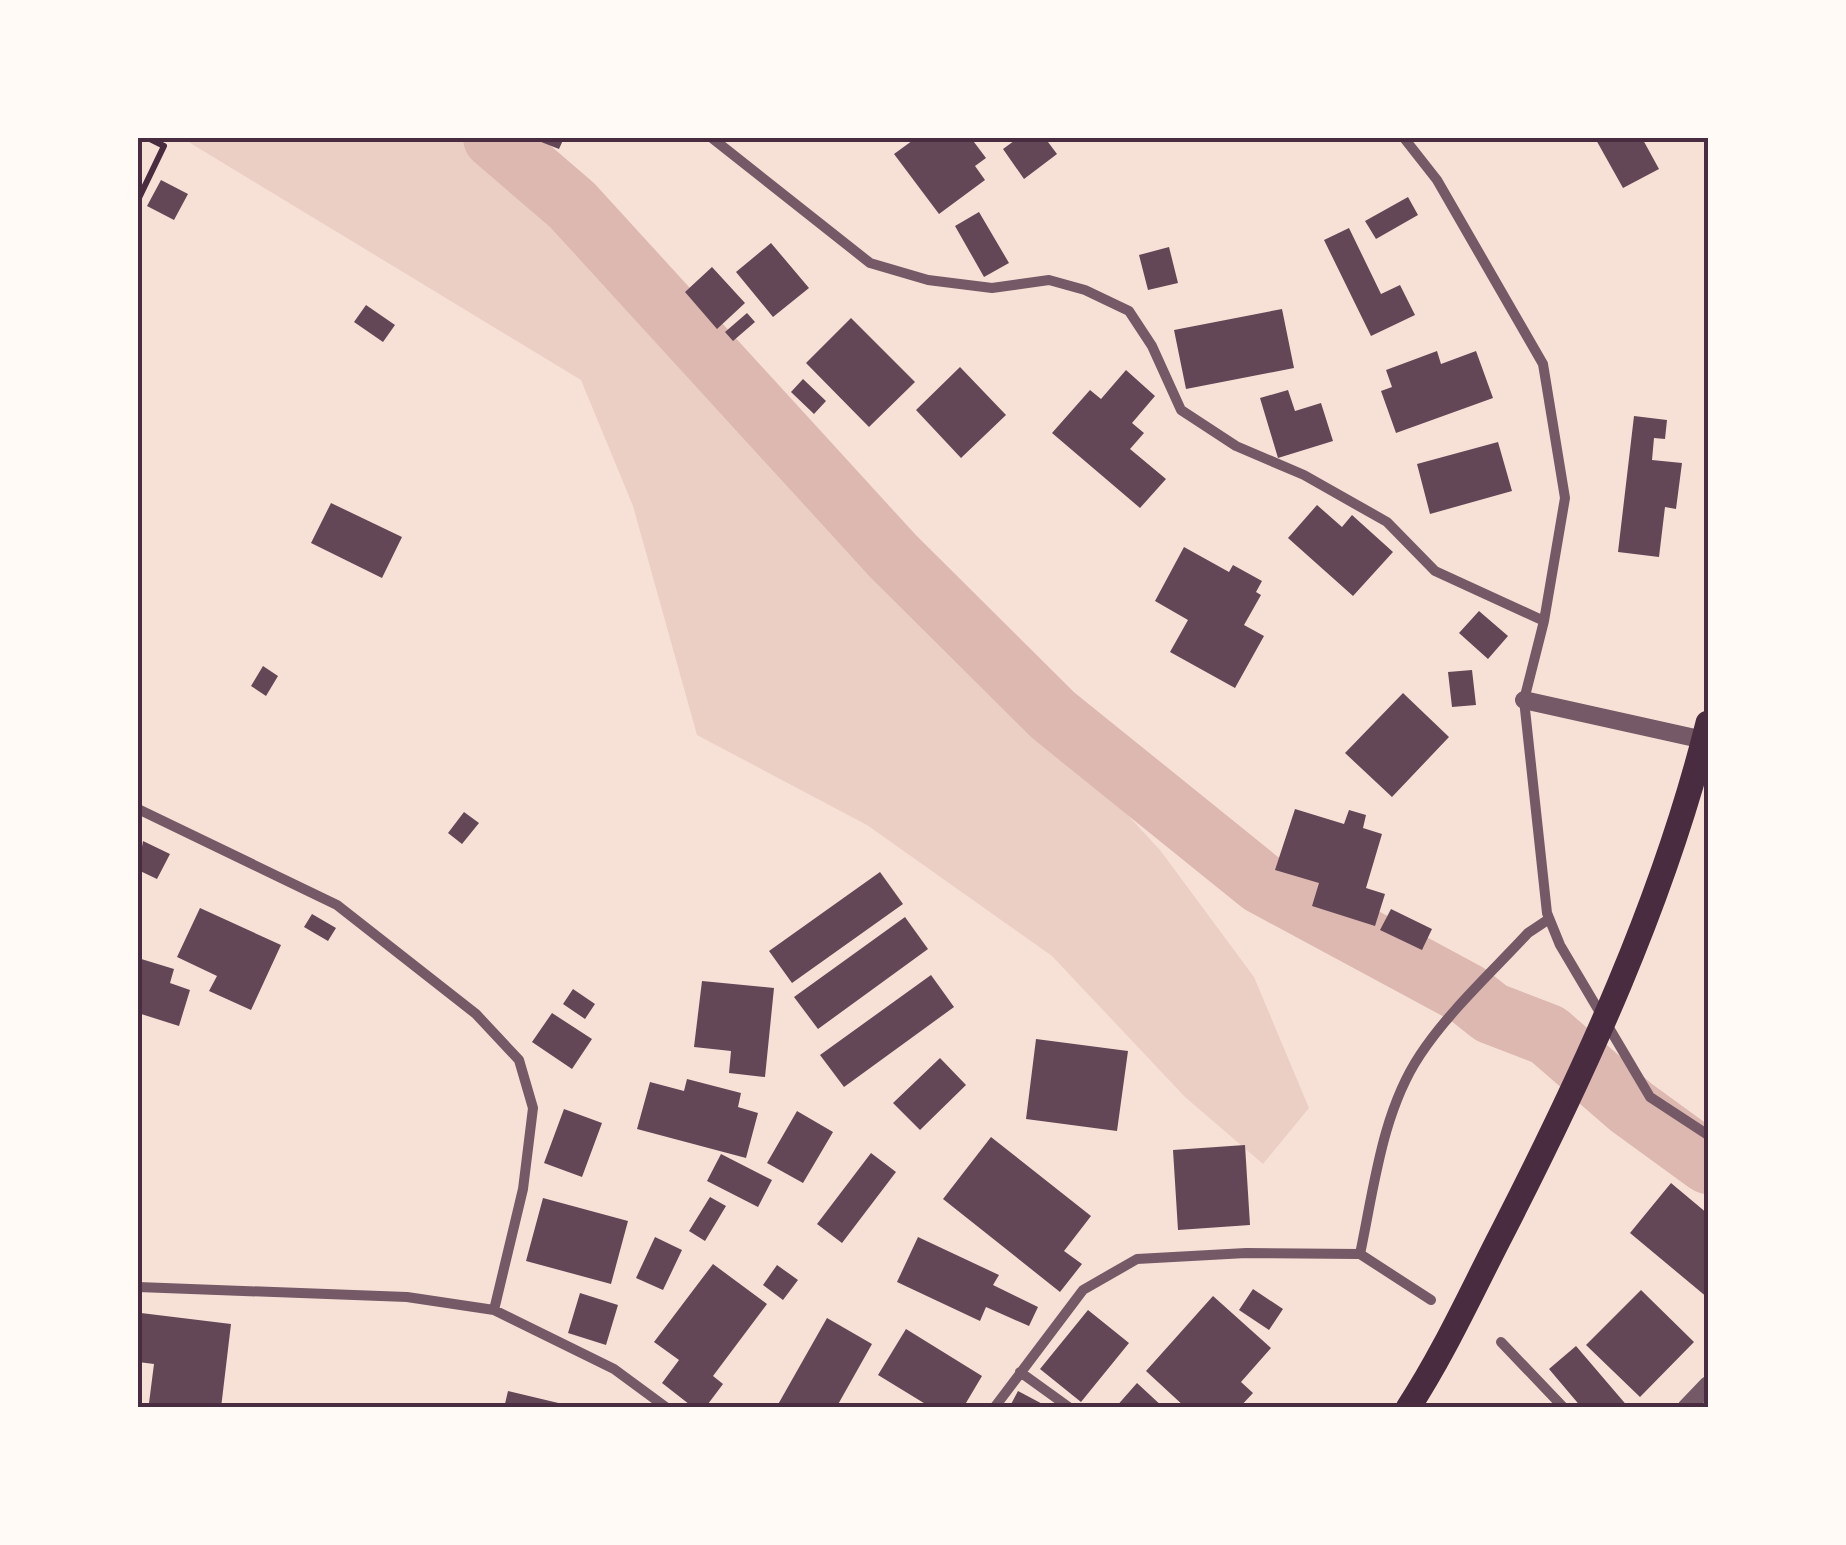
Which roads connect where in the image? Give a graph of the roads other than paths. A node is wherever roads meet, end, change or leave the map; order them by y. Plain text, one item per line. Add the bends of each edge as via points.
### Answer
1 (712, 138) edge
2 (1404, 138) edge
3 (1544, 622) junction
4 (1524, 700) junction
5 (1706, 732) edge
6 (138, 809) edge
7 (1549, 919) junction
8 (1708, 1135) edge
9 (1360, 1254) junction
10 (138, 1287) edge
11 (1431, 1300) dead end
12 (494, 1310) junction
13 (1501, 1342) dead end
14 (1020, 1372) junction
15 (1708, 1385) edge
16 (668, 1408) edge
17 (994, 1408) edge
18 (1070, 1408) edge
19 (1408, 1408) edge
20 (1564, 1408) edge
21 (1686, 1408) edge

1 - 3 street via 870,263 928,280 992,288 1050,280 1129,312 1180,410 1236,446 1388,522 1436,570
2 - 3 street via 1437,180 1543,364 1565,498
3 - 4 street
4 - 5 street
4 - 7 street
5 - 19 main road via 1692,790 1577,1076
6 - 12 street via 338,905 476,1014 519,1060 533,1108 523,1189
7 - 8 street via 1650,1097
7 - 9 street via 1528,933 1420,1054 1400,1092
9 - 11 street
9 - 14 street via 1138,1260 1083,1290
10 - 12 street via 406,1297
12 - 16 street via 614,1369
13 - 20 street
14 - 17 street
14 - 18 street
15 - 21 street

